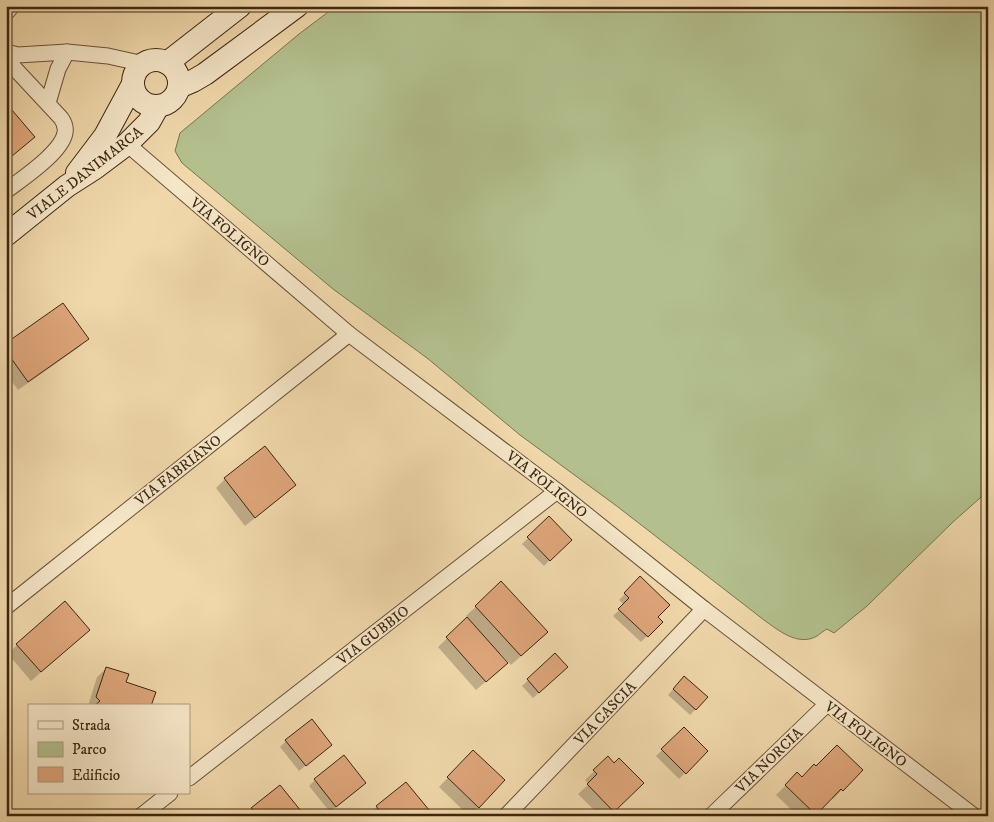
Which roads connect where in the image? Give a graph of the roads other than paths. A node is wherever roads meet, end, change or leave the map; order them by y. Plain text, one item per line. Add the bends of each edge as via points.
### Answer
1 (12, 6) edge
2 (240, 6) edge
3 (297, 6) edge
4 (6, 13) edge
5 (6, 52) edge
6 (67, 52) junction
7 (6, 59) edge
8 (167, 63) junction
9 (138, 74) junction
10 (179, 87) junction
11 (48, 103) junction
12 (158, 106) junction
13 (127, 144) junction
14 (67, 186) junction
15 (6, 191) edge
16 (6, 235) edge
17 (350, 334) junction
18 (557, 491) junction
19 (6, 607) edge
20 (704, 610) junction
21 (827, 704) junction
22 (190, 777) edge
23 (169, 794) edge
24 (141, 816) edge
25 (506, 816) edge
26 (712, 816) edge
27 (974, 816) edge

1 - 4 street
2 - 8 main road
3 - 10 main road via 205,74
5 - 6 street via 18,55
6 - 9 street via 108,56
6 - 11 street
7 - 11 street
8 - 9 main road via 151,61
8 - 10 main road via 177,73
9 - 12 main road via 135,91 138,98
9 - 14 main road via 105,136
10 - 12 main road via 171,100
11 - 15 street via 65,124 65,133 55,152
12 - 13 main road, VIALE DANIMARCA via 149,122
13 - 14 main road, VIALE DANIMARCA
13 - 17 street, VIA FOLIGNO
14 - 16 main road, VIALE DANIMARCA
17 - 18 street, VIA FOLIGNO
17 - 19 street, VIA FABRIANO
18 - 20 street, VIA FOLIGNO
18 - 22 street, VIA GUBBIO
20 - 21 street, VIA FOLIGNO
20 - 25 street, VIA CASCIA
21 - 26 street, VIA NORCIA
21 - 27 street, VIA FOLIGNO
23 - 24 street

